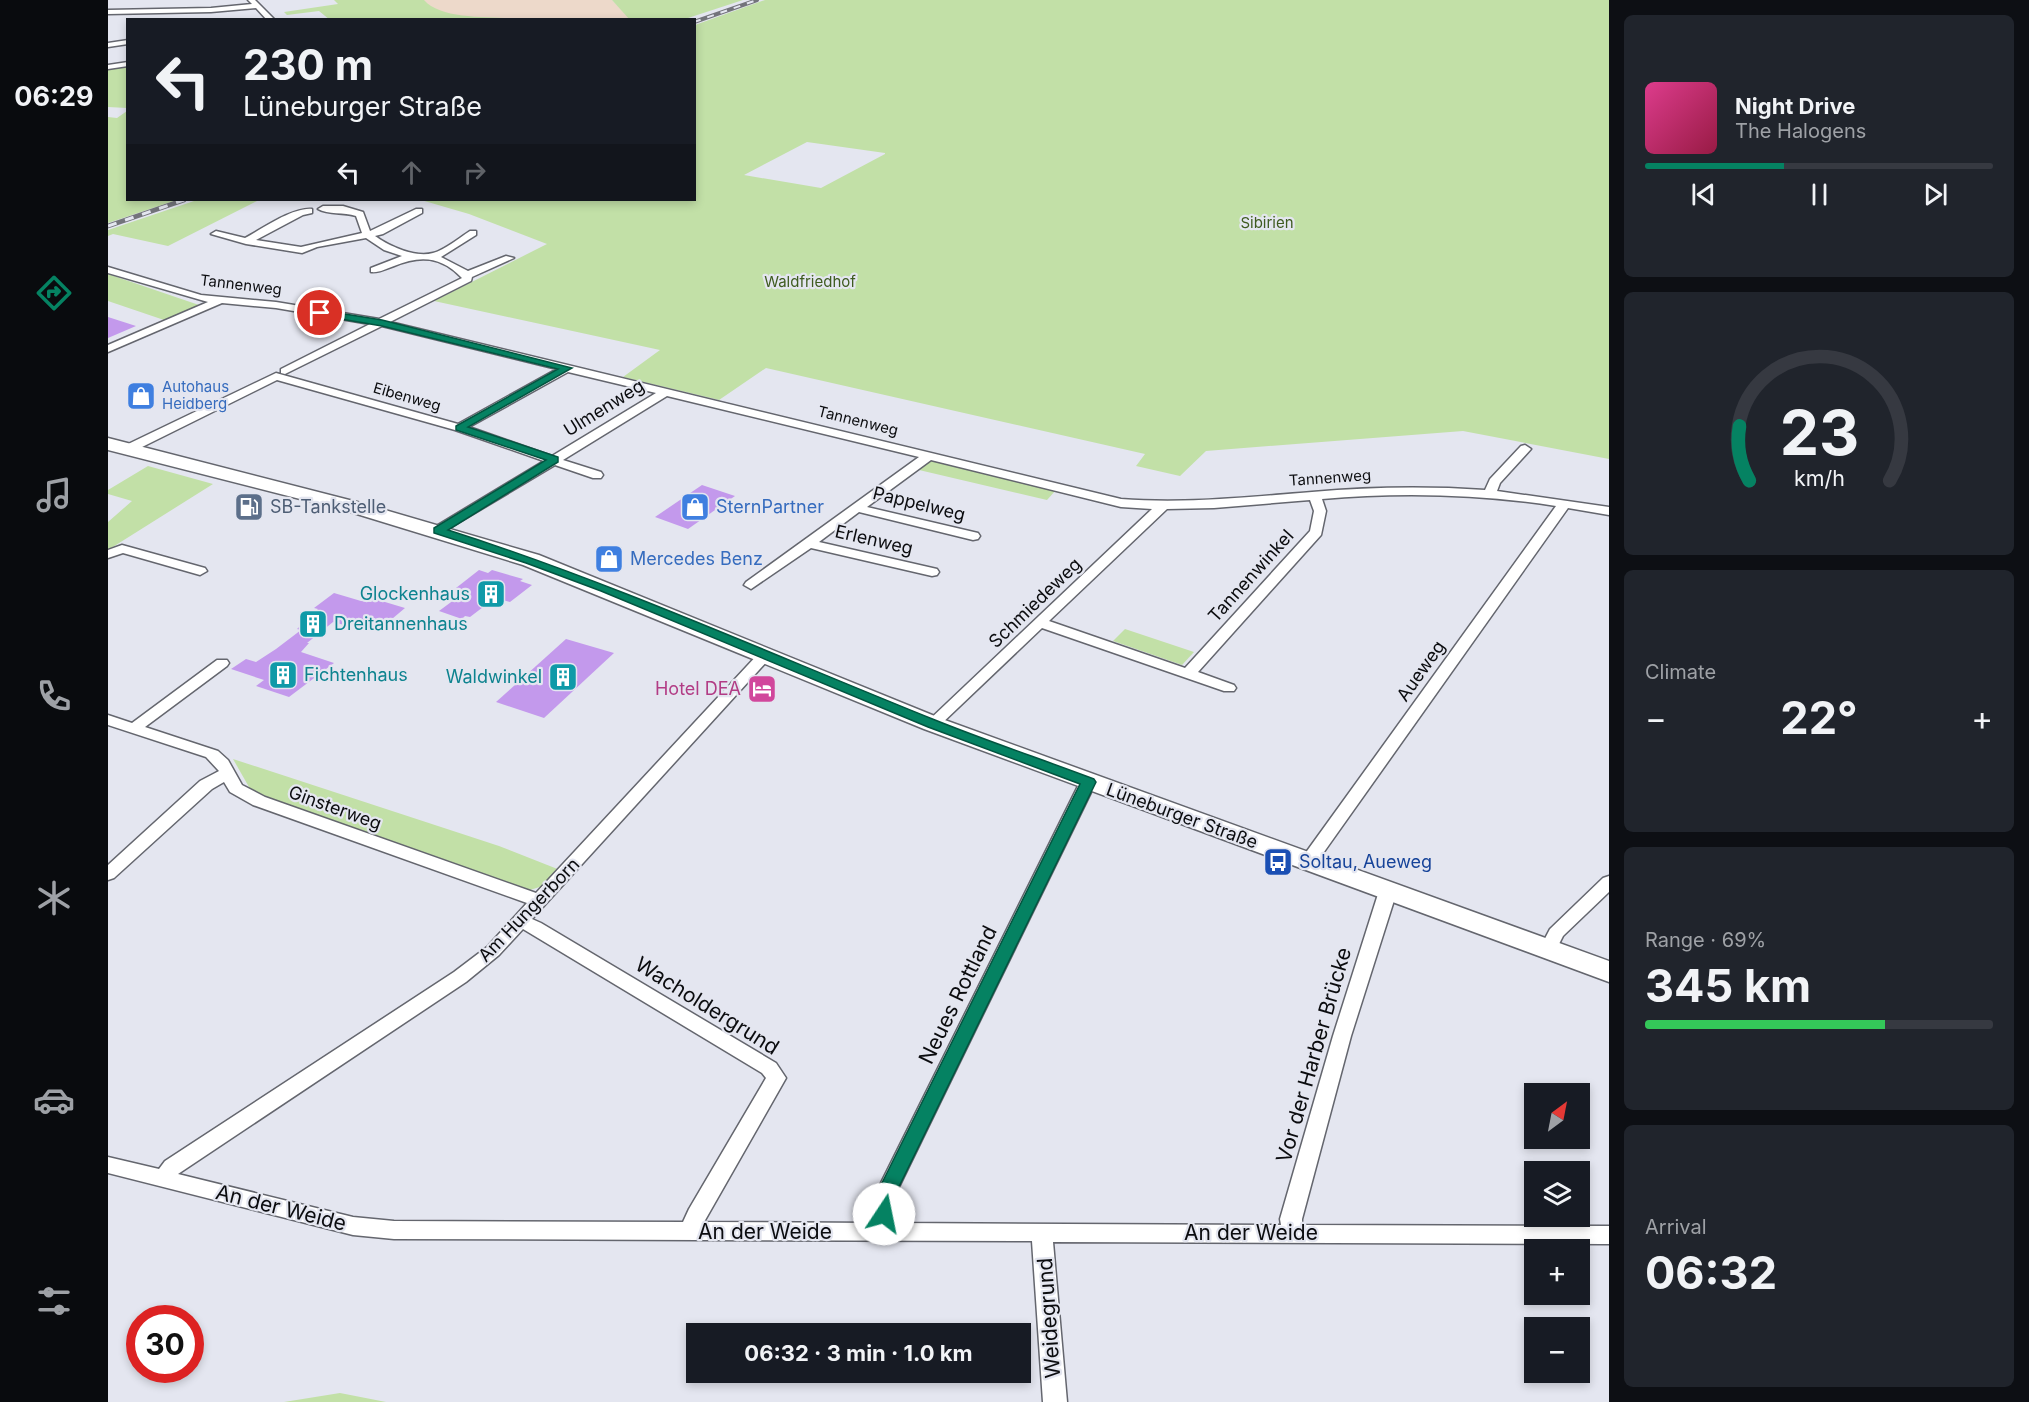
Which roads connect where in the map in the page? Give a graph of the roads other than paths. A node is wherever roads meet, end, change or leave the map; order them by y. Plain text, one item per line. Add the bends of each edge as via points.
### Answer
1 (251, 0) edge
2 (257, 6) junction
3 (109, 10) edge
4 (270, 18) edge
5 (126, 42) edge
6 (108, 45) edge
7 (126, 64) edge
8 (108, 67) edge
9 (318, 206) edge
10 (419, 211) dead end
11 (472, 233) dead end
12 (216, 234) dead end
13 (367, 236) junction
14 (246, 241) junction
15 (412, 255) junction
16 (433, 257) junction
17 (509, 258) dead end
18 (108, 270) edge
19 (375, 270) dead end
20 (467, 275) junction
21 (220, 301) junction
22 (382, 323) junction
23 (108, 349) edge
24 (567, 368) junction
25 (280, 373) junction
26 (666, 391) junction
27 (459, 428) junction
28 (118, 447) edge
29 (1525, 449) dead end
30 (928, 456) junction
31 (555, 460) junction
32 (597, 475) dead end
33 (1490, 493) junction
34 (1314, 495) junction
35 (1564, 502) junction
36 (1162, 507) junction
37 (857, 508) junction
38 (1609, 511) edge
39 (438, 531) junction
40 (973, 536) dead end
41 (808, 543) junction
42 (108, 554) edge
43 (200, 571) dead end
44 (932, 572) dead end
45 (751, 585) dead end
46 (1040, 623) junction
47 (765, 656) junction
48 (222, 663) dead end
49 (1188, 675) junction
50 (1229, 688) dead end
51 (108, 720) edge
52 (933, 724) junction
53 (129, 727) junction
54 (108, 734) edge
55 (228, 773) junction
56 (1088, 782) junction
57 (1308, 862) junction
58 (108, 874) edge
59 (1609, 882) edge
60 (1388, 891) junction
61 (541, 901) junction
62 (521, 922) junction
63 (1548, 950) junction
64 (1609, 972) edge
65 (108, 1165) edge
66 (163, 1179) junction
67 (691, 1232) junction
68 (884, 1232) junction
69 (1042, 1233) junction
70 (1292, 1233) junction
71 (1609, 1235) edge
72 (1055, 1402) edge

1 - 2 street
2 - 3 street
2 - 4 street
5 - 6 street
7 - 8 street
9 - 13 street via 360,214 360,226
9 - 14 street
10 - 13 street
11 - 16 street
12 - 14 street
13 - 14 street via 302,250
13 - 15 street via 393,251
15 - 16 street
15 - 19 street
16 - 20 street
17 - 20 street
18 - 21 street, Tannenweg via 187,295
20 - 22 street via 463,283
21 - 22 street, Tannenweg via 276,305
21 - 23 street
22 - 24 street, Tannenweg
22 - 25 street
24 - 26 street, Tannenweg
24 - 27 street
25 - 27 street, Eibenweg
25 - 28 street
26 - 30 street, Tannenweg
26 - 31 street, Ulmenweg
27 - 31 street, Eibenweg
28 - 39 main road, Lüneburger Straße
29 - 33 street via 1494,482
30 - 36 street, Tannenweg via 1121,503
30 - 37 street
31 - 32 street, Eibenweg
31 - 39 street, Ulmenweg
33 - 34 street, Tannenweg via 1392,491
33 - 35 street, Tannenweg
34 - 36 street, Tannenweg
34 - 49 street, Tannenwinkel via 1320,511 1316,532
35 - 38 street, Tannenweg
35 - 57 street, Aueweg
36 - 46 street, Schmiedeweg
37 - 40 street, Pappelweg
37 - 41 street
39 - 47 main road, Lüneburger Straße via 568,574
41 - 44 street, Erlenweg
41 - 45 street
42 - 43 street via 122,549
46 - 49 street
46 - 52 street, Schmiedeweg
47 - 52 main road, Lüneburger Straße
47 - 61 street, Am Hungerborn
48 - 53 street
49 - 50 street
51 - 53 street, Ginsterweg
52 - 56 main road, Lüneburger Straße
53 - 54 street
53 - 55 street, Ginsterweg via 212,754
55 - 58 street via 206,785
55 - 61 street, Ginsterweg via 236,788 259,801
56 - 57 main road, Lüneburger Straße
56 - 68 street, Neues Rottland via 885,1195
57 - 60 main road, Lüneburger Straße
59 - 63 street via 1556,933
60 - 63 main road, Lüneburger Straße
60 - 70 street, Vor der Harber Brücke via 1342,1036 1291,1219
61 - 62 street, Am Hungerborn
62 - 66 street, Am Hungerborn via 493,951 459,977 172,1167
62 - 67 street, Wacholdergrund via 769,1068 776,1078 696,1215
63 - 64 main road, Lüneburger Straße
65 - 66 street, An der Weide
66 - 67 street, An der Weide via 353,1226 394,1230
67 - 68 street, An der Weide
68 - 69 street, An der Weide
69 - 70 street, An der Weide
69 - 72 street, Weidegrund
70 - 71 street, An der Weide

